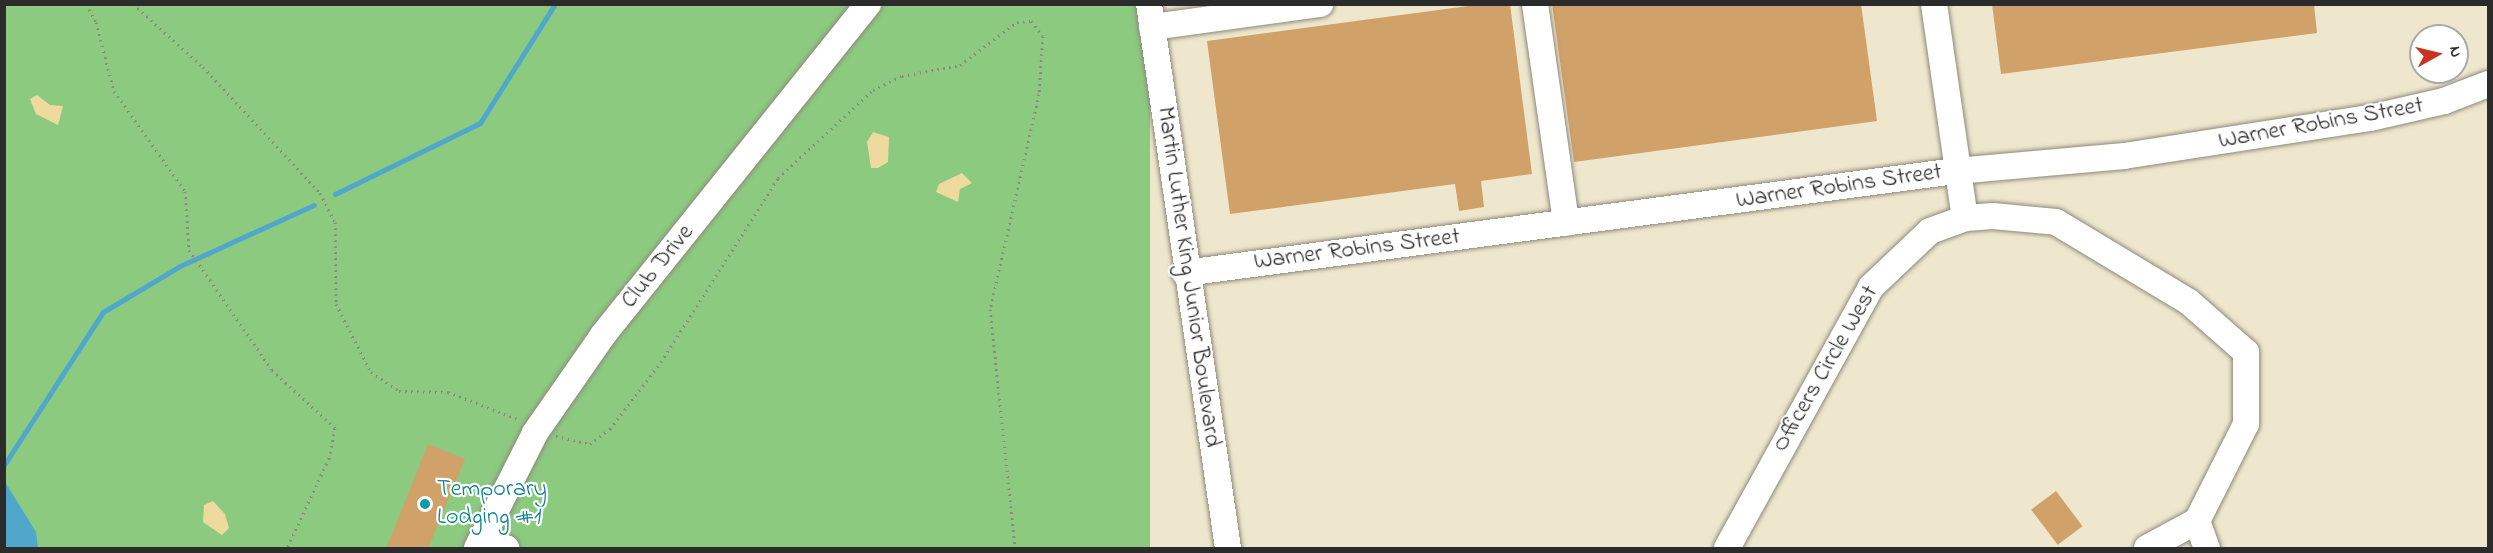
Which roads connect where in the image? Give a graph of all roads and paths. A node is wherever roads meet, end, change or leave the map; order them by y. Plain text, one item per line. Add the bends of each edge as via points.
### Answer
1 (86, 4) edge
2 (868, 4) edge
3 (1320, 4) edge
4 (1535, 4) edge
5 (1934, 4) edge
6 (1151, 16) edge
7 (2488, 84) edge
8 (1956, 171) junction
9 (1965, 218) junction
10 (1566, 223) junction
11 (1185, 273) junction
12 (2197, 521) junction
13 (478, 545) edge
14 (287, 549) edge
15 (506, 549) edge
16 (1228, 549) edge
17 (1727, 549) edge
18 (2147, 549) edge
19 (2207, 549) edge

1 - 14 path via 96,21 114,91 185,191 189,250 285,386 335,428 329,458
2 - 13 street, Club Drive via 603,335 536,433
3 - 6 street
4 - 10 street
5 - 8 street
6 - 11 street, Martin Luther King Junior Boulevard
7 - 8 street, Warner Robins Street via 2438,103 2370,118 2124,156
8 - 9 street
8 - 10 street, Warner Robins Street
9 - 12 street, Officers Circle West via 2056,222 2189,302 2246,352 2246,424
9 - 17 street, Officers Circle West via 1930,231 1871,287
10 - 11 street, Warner Robins Street
11 - 16 street, Martin Luther King Junior Boulevard
12 - 18 street
12 - 19 street
13 - 15 street

